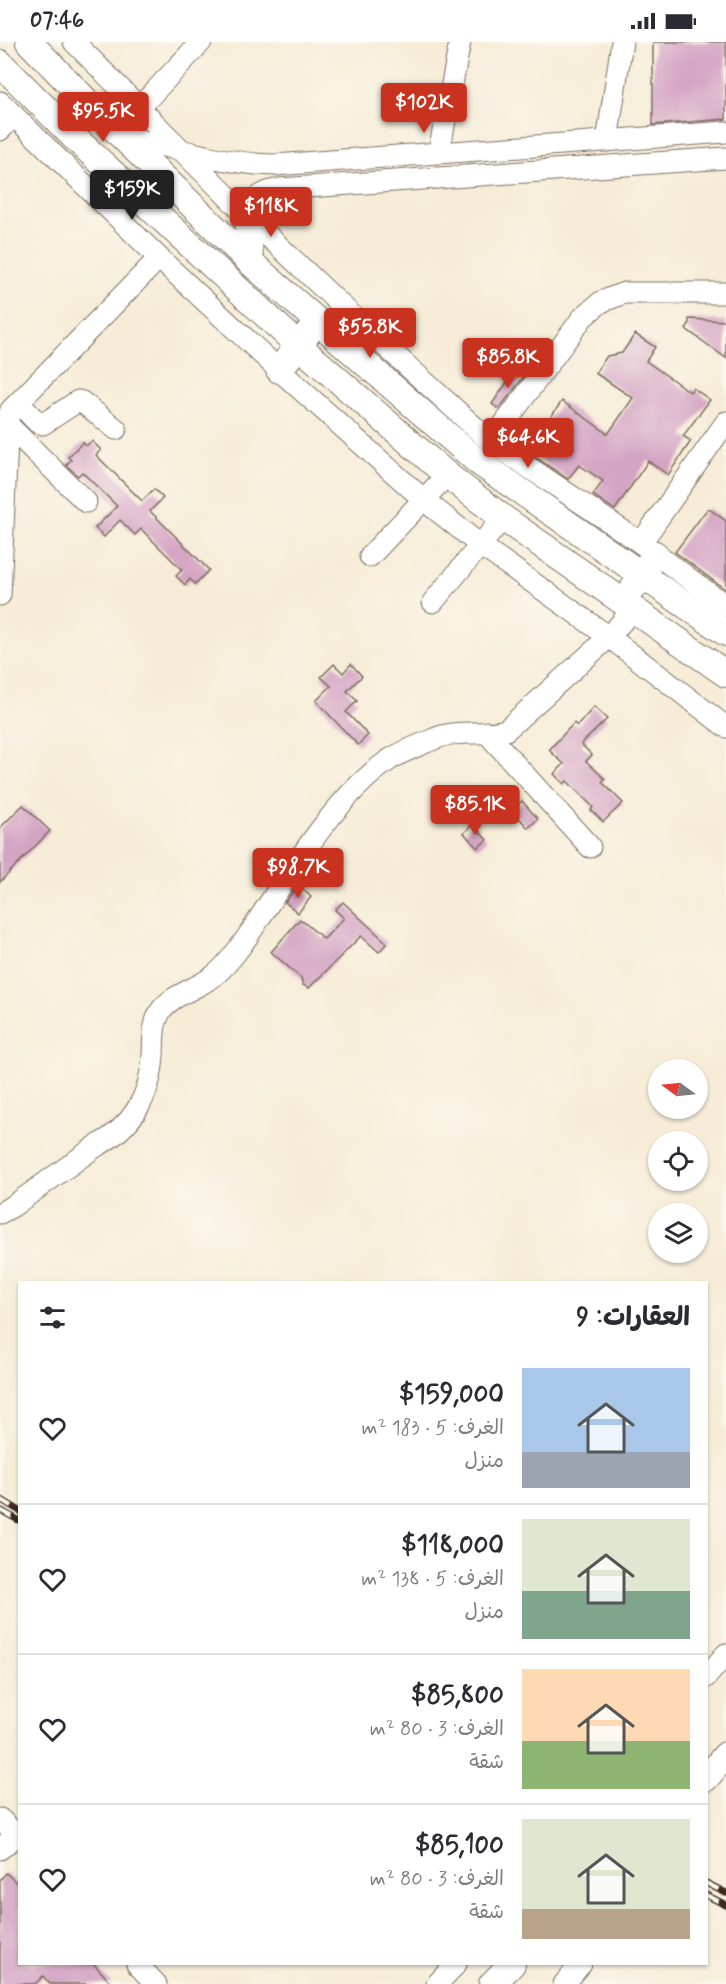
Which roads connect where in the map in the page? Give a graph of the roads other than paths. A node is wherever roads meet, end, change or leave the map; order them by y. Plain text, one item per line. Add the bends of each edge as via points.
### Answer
1 (29, 42) edge
2 (74, 42) edge
3 (201, 42) edge
4 (460, 42) edge
5 (622, 42) edge
6 (0, 63) edge
7 (140, 107) junction
8 (5, 116) edge
9 (101, 116) junction
10 (726, 132) edge
11 (122, 136) junction
12 (76, 139) junction
13 (607, 141) junction
14 (181, 149) junction
15 (439, 152) junction
16 (400, 155) junction
17 (726, 158) edge
18 (402, 180) junction
19 (248, 217) junction
20 (159, 258) junction
21 (250, 262) junction
22 (726, 293) edge
23 (317, 321) junction
24 (298, 345) junction
25 (279, 370) junction
26 (19, 402) junction
27 (726, 422) edge
28 (8, 425) junction
29 (116, 429) dead end
30 (491, 442) junction
31 (447, 475) junction
32 (424, 500) junction
33 (86, 501) dead end
34 (503, 518) junction
35 (480, 544) junction
36 (370, 556) dead end
37 (646, 557) junction
38 (0, 595) edge
39 (433, 602) dead end
40 (628, 606) junction
41 (726, 606) edge
42 (726, 633) edge
43 (609, 637) junction
44 (726, 674) edge
45 (726, 727) edge
46 (486, 732) junction
47 (590, 847) dead end
48 (0, 1213) edge
49 (726, 1654) edge
50 (708, 1675) edge
51 (726, 1755) edge
52 (708, 1776) edge
53 (0, 1819) edge
54 (18, 1836) edge
55 (0, 1849) edge
56 (138, 1965) edge
57 (455, 1965) edge
58 (511, 1965) edge
59 (580, 1965) edge
60 (156, 1984) edge
61 (437, 1984) edge
62 (492, 1984) edge
63 (564, 1984) edge

1 - 9 main road
2 - 7 street
3 - 7 street
4 - 15 street
5 - 13 street
6 - 12 main road
7 - 14 street
8 - 20 street
9 - 11 main road
9 - 12 main road
10 - 13 street
11 - 14 street
11 - 21 main road
12 - 24 main road
13 - 15 street
14 - 16 street via 218,160 256,165
14 - 19 street
15 - 16 street
16 - 18 street
17 - 18 street
18 - 19 street via 268,191 251,206
19 - 21 main road
19 - 30 street
20 - 25 street
20 - 26 street
21 - 23 main road
22 - 30 street via 624,293 601,302 583,317
23 - 24 main road
23 - 37 main road via 477,461
24 - 25 main road
24 - 31 main road
25 - 32 street
26 - 28 street via 11,410
26 - 29 street via 43,424 82,402
27 - 37 street
28 - 33 street
28 - 38 street
30 - 37 street
31 - 32 street
31 - 34 main road
32 - 35 street
32 - 36 street
34 - 35 street
34 - 40 main road
35 - 39 street
35 - 43 street
37 - 40 main road
37 - 41 street
37 - 42 main road
40 - 43 street
40 - 44 main road
43 - 45 street
43 - 46 street via 506,730
46 - 47 street
46 - 48 street via 436,738 391,759 361,783 284,880 234,954 215,975 163,1008 154,1029 148,1090 132,1116 108,1140
49 - 50 street
51 - 52 main road
53 - 54 street
54 - 55 street
56 - 60 street
57 - 61 street
58 - 62 main road
59 - 63 street

